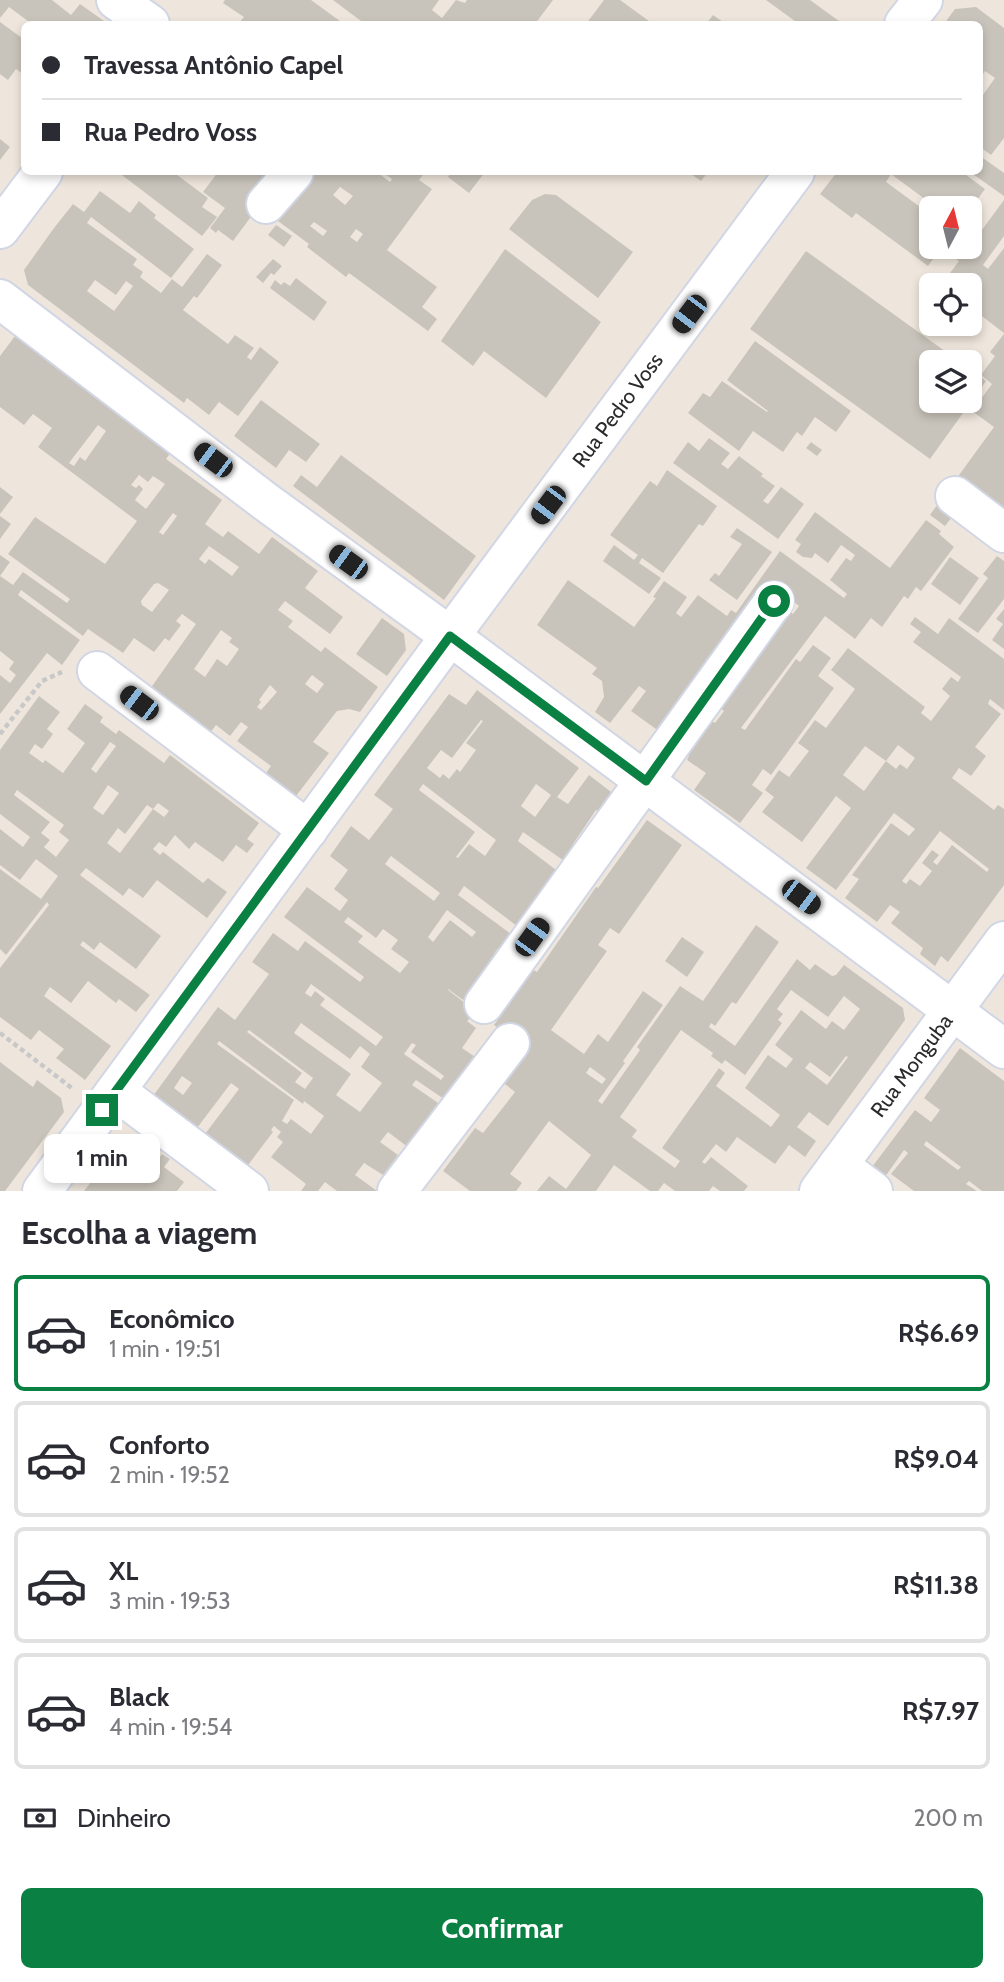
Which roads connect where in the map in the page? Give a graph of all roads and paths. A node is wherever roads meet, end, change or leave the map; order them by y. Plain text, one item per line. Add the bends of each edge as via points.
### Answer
1 (116, 0) edge
2 (923, 0) edge
3 (159, 18) edge
4 (906, 21) edge
5 (41, 175) edge
6 (291, 175) edge
7 (793, 175) edge
8 (267, 204) dead end
9 (0, 229) edge
10 (0, 299) edge
11 (956, 496) dead end
12 (1004, 533) edge
13 (774, 601) dead end
14 (450, 636) junction
15 (97, 671) joint
16 (0, 734) edge
17 (646, 781) junction
18 (307, 830) junction
19 (1004, 941) edge
20 (484, 1004) dead end
21 (953, 1011) junction
22 (0, 1033) edge
23 (510, 1043) dead end
24 (1004, 1049) edge
25 (109, 1100) junction
26 (829, 1178) edge
27 (42, 1191) edge
28 (249, 1191) edge
29 (397, 1191) edge
30 (873, 1191) edge

1 - 3 street
2 - 4 street
5 - 9 street
6 - 8 street
7 - 14 street, Rua Pedro Voss
10 - 14 street
11 - 12 street
13 - 17 street
14 - 17 street
14 - 18 street, Rua Pedro Voss
15 - 16 path via 65,671 42,681
15 - 18 street
17 - 20 street
17 - 21 street
18 - 25 street, Rua Pedro Voss
19 - 21 street, Rua Monguba
21 - 24 street
21 - 26 street, Rua Monguba
22 - 25 path
23 - 29 street
25 - 27 street, Rua Pedro Voss
25 - 28 street
26 - 30 street

